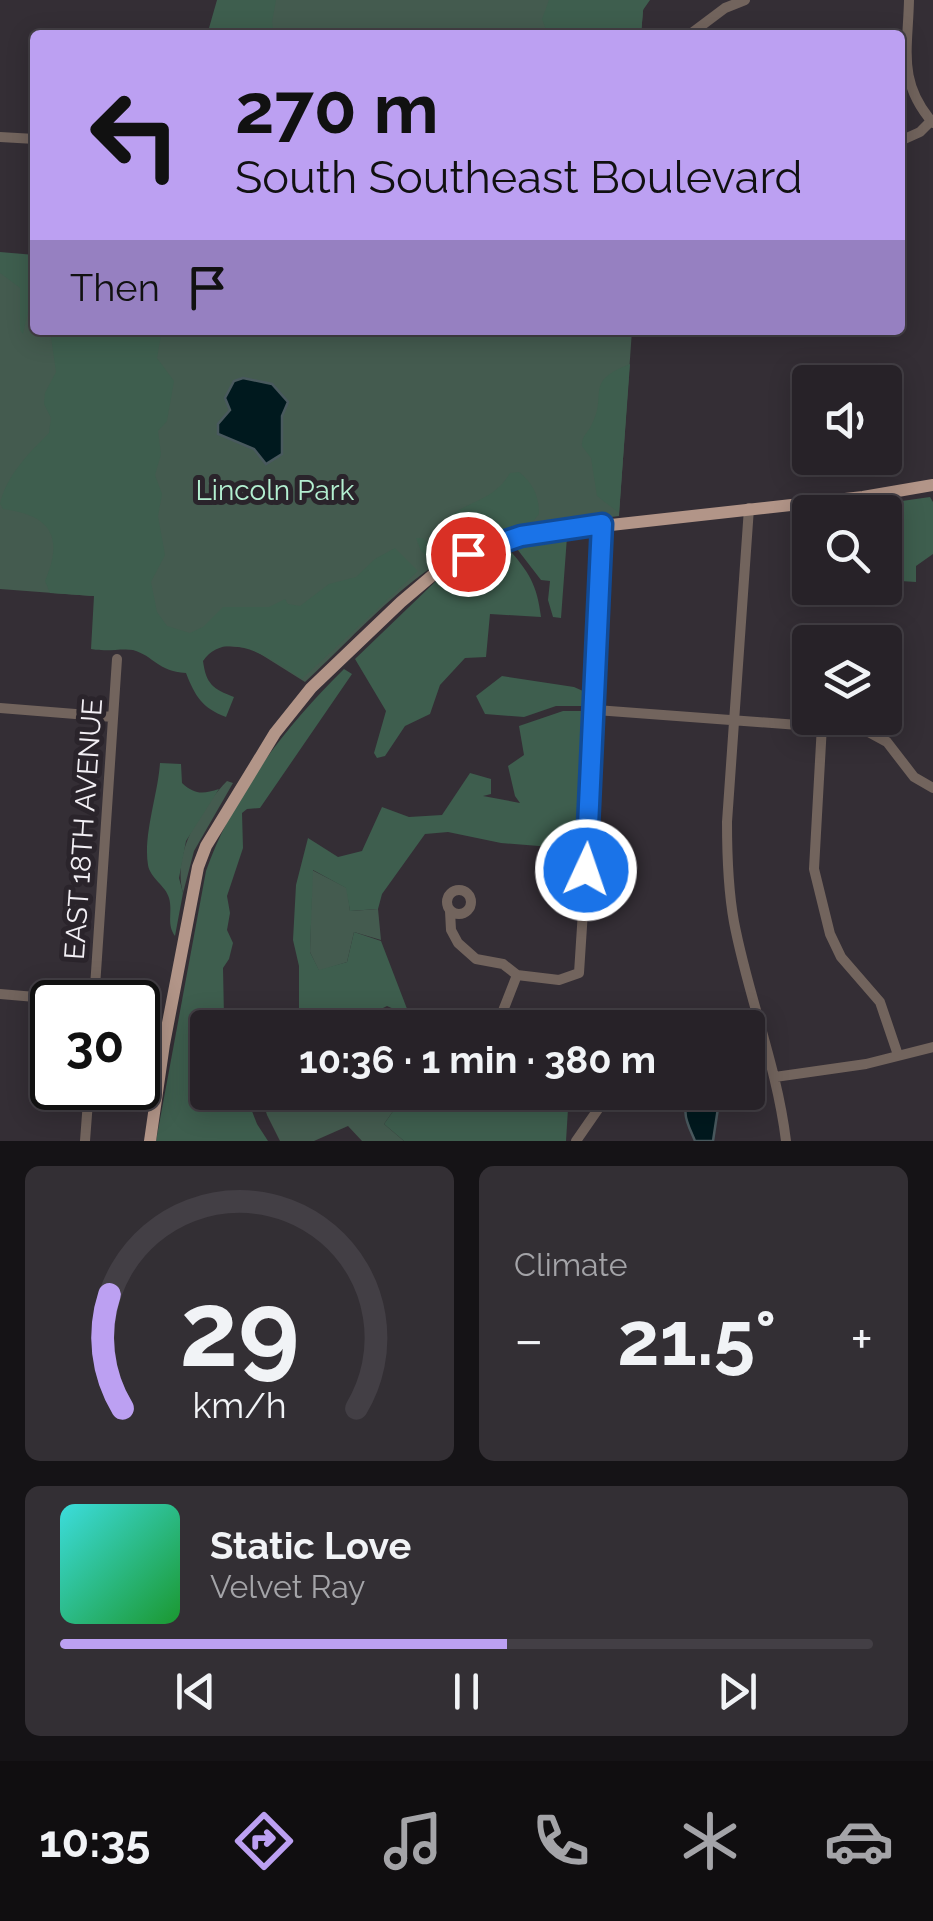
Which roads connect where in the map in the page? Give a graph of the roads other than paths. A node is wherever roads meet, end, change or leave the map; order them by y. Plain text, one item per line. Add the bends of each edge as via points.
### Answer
1 (746, 0) edge
2 (910, 0) edge
3 (696, 30) edge
4 (932, 122) edge
5 (0, 137) edge
6 (30, 139) edge
7 (905, 139) edge
8 (933, 485) edge
9 (749, 508) junction
10 (602, 524) junction
11 (117, 659) dead end
12 (0, 708) edge
13 (596, 710) junction
14 (113, 717) junction
15 (736, 719) junction
16 (792, 724) edge
17 (821, 735) edge
18 (874, 735) edge
19 (933, 788) edge
20 (450, 910) dead end
21 (517, 974) junction
22 (95, 980) edge
23 (0, 994) edge
24 (30, 997) edge
25 (502, 1010) edge
26 (752, 1010) edge
27 (933, 1047) edge
28 (765, 1049) edge
29 (898, 1055) junction
30 (775, 1078) junction
31 (88, 1110) edge
32 (598, 1110) edge
33 (86, 1141) edge
34 (150, 1141) edge
35 (576, 1141) edge
36 (786, 1141) edge

1 - 3 street
2 - 4 street via 906,67 916,103
4 - 7 street
5 - 6 street
8 - 9 main road
9 - 10 main road
9 - 15 street
10 - 13 street
10 - 34 main road via 504,540 453,561 311,688 275,733 198,867
11 - 14 street, EAST 18TH AVENUE
12 - 14 street
13 - 15 street
13 - 21 street via 579,974 559,980
14 - 22 street, EAST 18TH AVENUE
15 - 16 street
15 - 26 street via 727,873
17 - 29 street via 814,868 830,934 880,1002
18 - 19 street
20 - 21 street via 458,943 476,959
21 - 25 street
23 - 24 street
27 - 29 street
28 - 30 street
29 - 30 street
30 - 36 street
31 - 33 street
32 - 35 street

